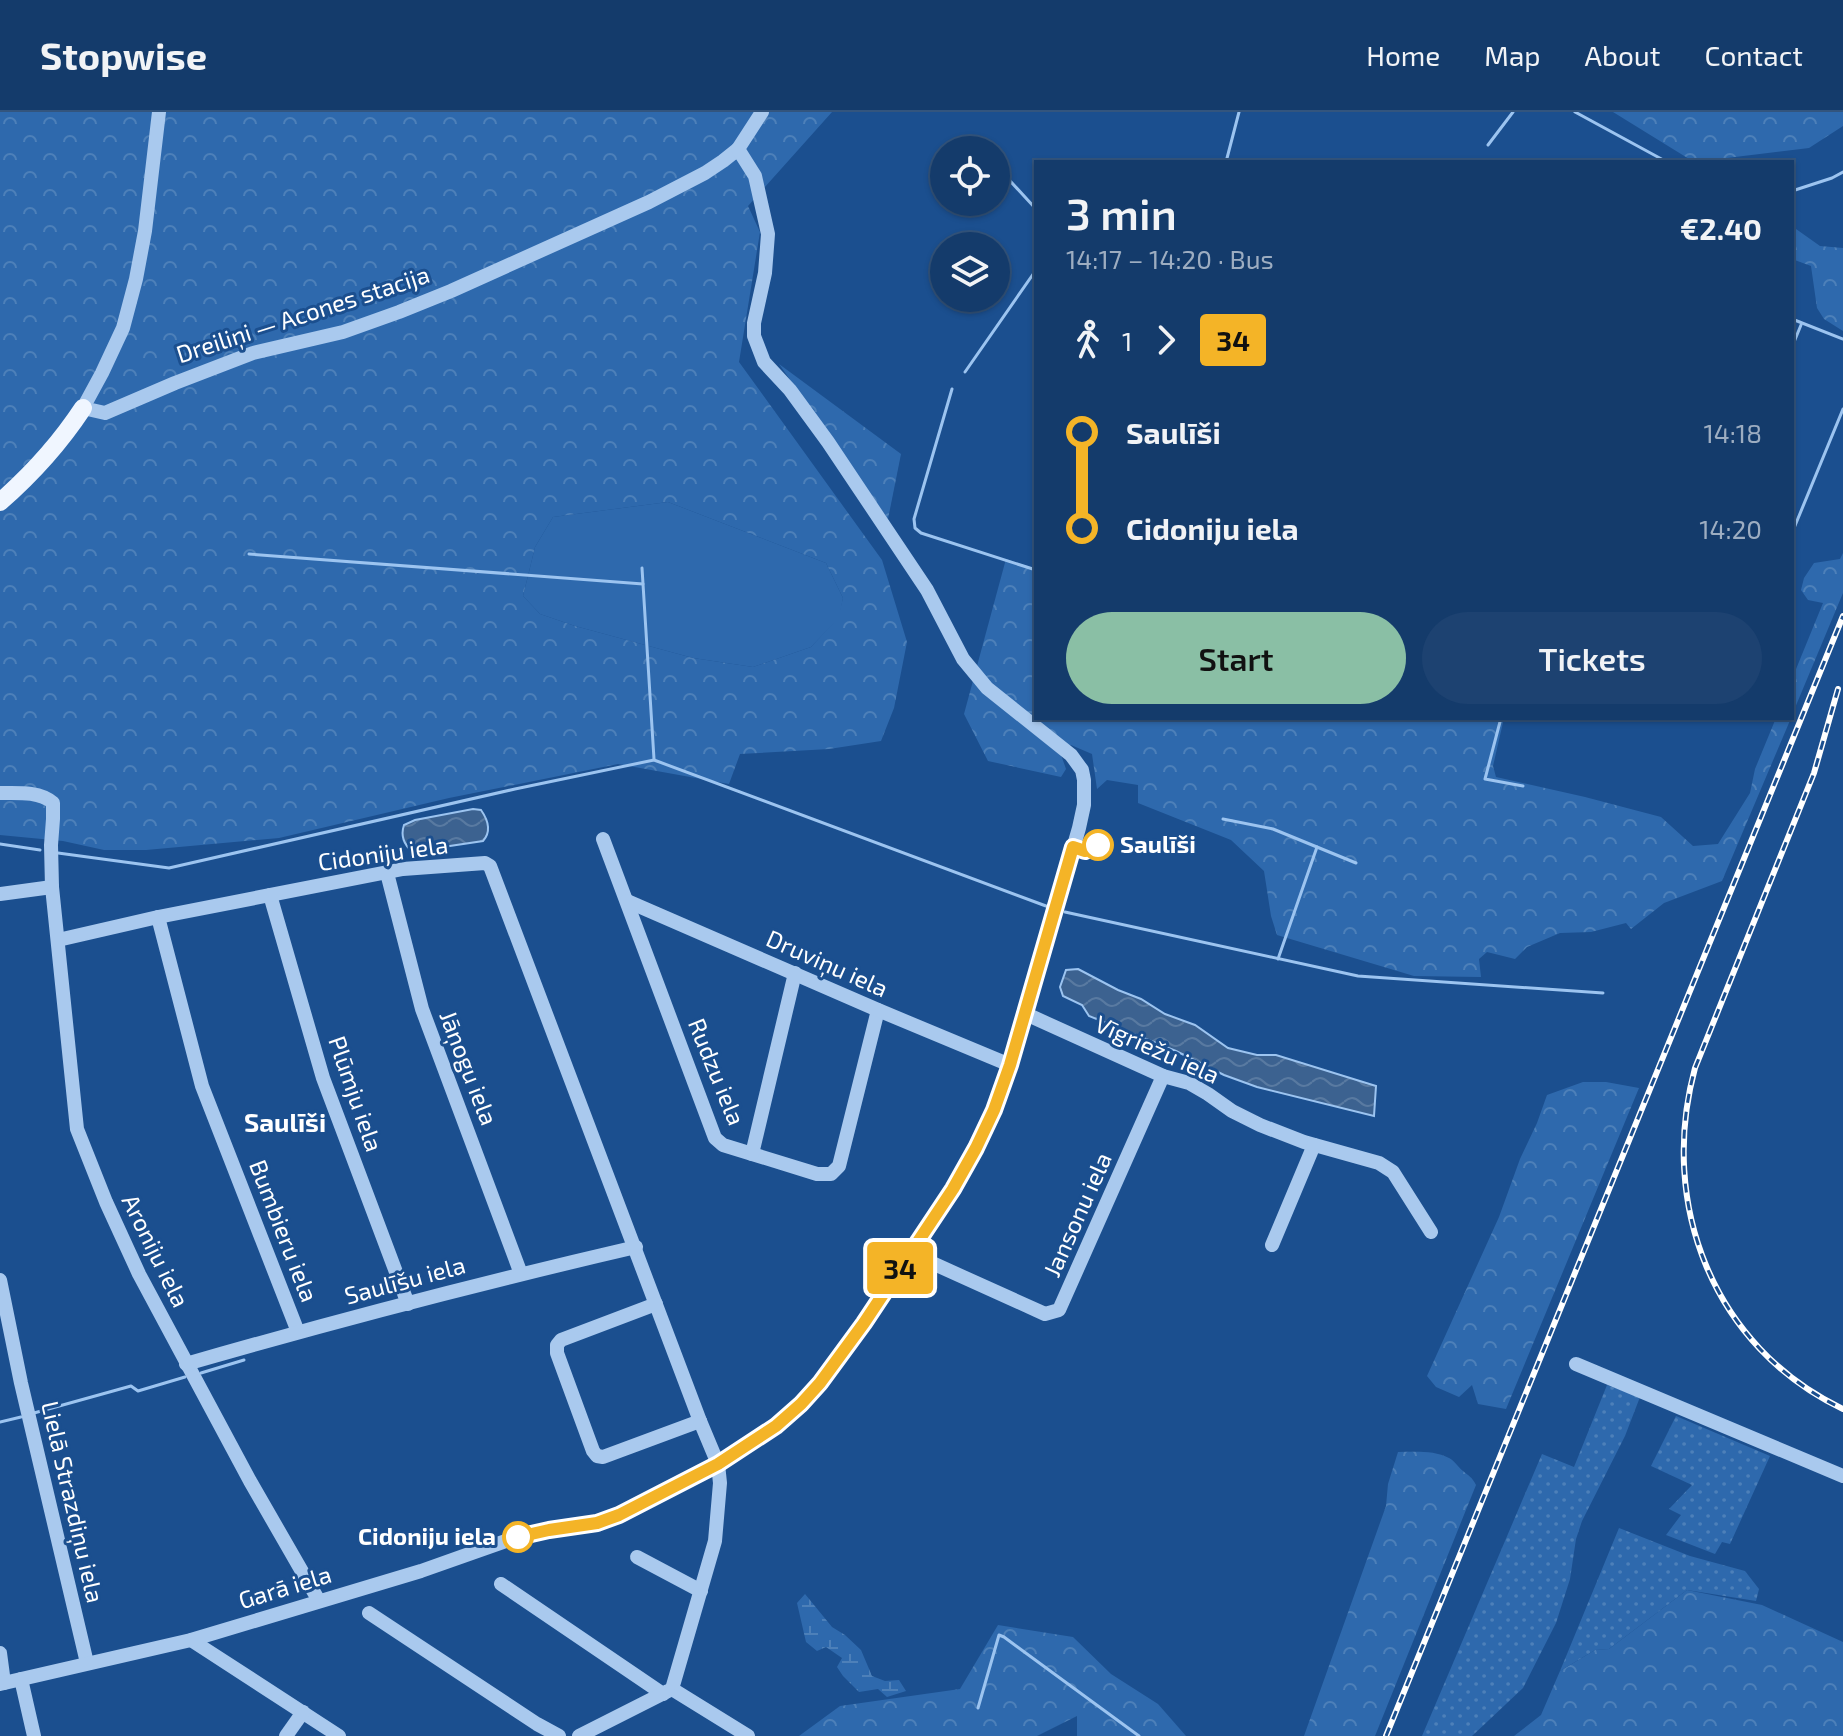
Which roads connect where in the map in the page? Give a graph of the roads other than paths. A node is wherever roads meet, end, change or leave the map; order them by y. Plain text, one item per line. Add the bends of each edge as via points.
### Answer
1 (159, 112) edge
2 (762, 112) edge
3 (738, 149) junction
4 (83, 408) junction
5 (0, 502) edge
6 (0, 793) edge
7 (603, 839) dead end
8 (387, 873) junction
9 (52, 887) junction
10 (0, 894) edge
11 (270, 895) junction
12 (627, 901) junction
13 (158, 917) junction
14 (58, 940) junction
15 (795, 973) junction
16 (878, 1010) junction
17 (1026, 1014) junction
18 (1010, 1065) junction
19 (1163, 1076) junction
20 (1314, 1145) junction
21 (752, 1154) junction
22 (1431, 1232) dead end
23 (1272, 1245) dead end
24 (636, 1247) junction
25 (910, 1253) junction
26 (521, 1274) junction
27 (0, 1280) edge
28 (408, 1304) junction
29 (656, 1304) junction
30 (298, 1332) junction
31 (16, 1351) junction
32 (0, 1355) edge
33 (186, 1364) junction
34 (1576, 1364) dead end
35 (700, 1421) junction
36 (718, 1464) junction
37 (1843, 1476) edge
38 (637, 1557) dead end
39 (501, 1584) dead end
40 (701, 1591) junction
41 (319, 1601) junction
42 (369, 1613) dead end
43 (191, 1640) junction
44 (0, 1653) edge
45 (87, 1663) junction
46 (21, 1679) junction
47 (2, 1684) edge
48 (668, 1692) junction
49 (303, 1712) junction
50 (34, 1736) edge
51 (286, 1736) edge
52 (339, 1736) edge
53 (559, 1736) edge
54 (579, 1736) edge
55 (748, 1736) edge

1 - 4 street via 136,279 123,328
2 - 3 street, Dreiliņi — Acones stacija
3 - 4 street, Dreiliņi — Acones stacija via 649,202 451,291 343,332 253,353 105,413
3 - 17 street, Garā iela via 755,176 768,234 754,323 764,362 828,442 927,590 963,659 987,688 1071,755 1082,770 1082,816
4 - 5 main road via 39,466
6 - 9 street, Aroniju iela via 37,795 53,803
7 - 12 street, Rudzu iela
8 - 11 street, Cidoniju iela
8 - 24 street, Cidoniju iela via 490,866
8 - 26 street, Jāņogu iela via 422,1009
9 - 10 street
9 - 14 street, Aroniju iela
11 - 13 street, Cidoniju iela
11 - 28 street, Plūmju iela via 323,1078
12 - 15 street, Druviņu iela
12 - 21 street, Rudzu iela via 715,1138
13 - 14 street, Cidoniju iela
13 - 30 street, Bumbieru iela via 202,1086
14 - 33 street, Aroniju iela via 77,1129 106,1202
15 - 16 street, Druviņu iela
15 - 21 street
16 - 18 street, Druviņu iela
16 - 21 street, Rudzu iela via 839,1166 831,1174 817,1174
17 - 18 street, Garā iela
17 - 19 street, Vīgriežu iela
18 - 25 street, Garā iela via 976,1148
19 - 20 street, Vīgriežu iela via 1189,1083 1246,1118
19 - 25 street, Jansonu iela via 1059,1310 1045,1314
20 - 22 street, Vīgriežu iela via 1393,1172
20 - 23 street
24 - 26 street, Saulīšu iela
24 - 29 street, Cidoniju iela
25 - 36 street, Garā iela via 801,1404
26 - 28 street, Saulīšu iela
27 - 31 street, Lielā Strazdiņu iela
28 - 30 street, Saulīšu iela
29 - 35 street, Cidoniju iela
29 - 35 street via 557,1345 593,1451 603,1457
30 - 33 street, Saulīšu iela
31 - 32 street
31 - 45 street, Lielā Strazdiņu iela
33 - 41 street, Aroniju iela
34 - 37 street
35 - 36 street, Cidoniju iela
36 - 40 street, Cidoniju iela via 715,1541
36 - 41 street, Garā iela via 597,1523 517,1537
38 - 40 street
39 - 48 street
40 - 48 street, Cidoniju iela
41 - 43 street, Garā iela
42 - 53 street
43 - 45 street, Garā iela
43 - 49 street
44 - 47 street
45 - 46 street, Garā iela
46 - 47 street, Garā iela
46 - 50 street
48 - 54 street
48 - 55 street
49 - 51 street
49 - 52 street

